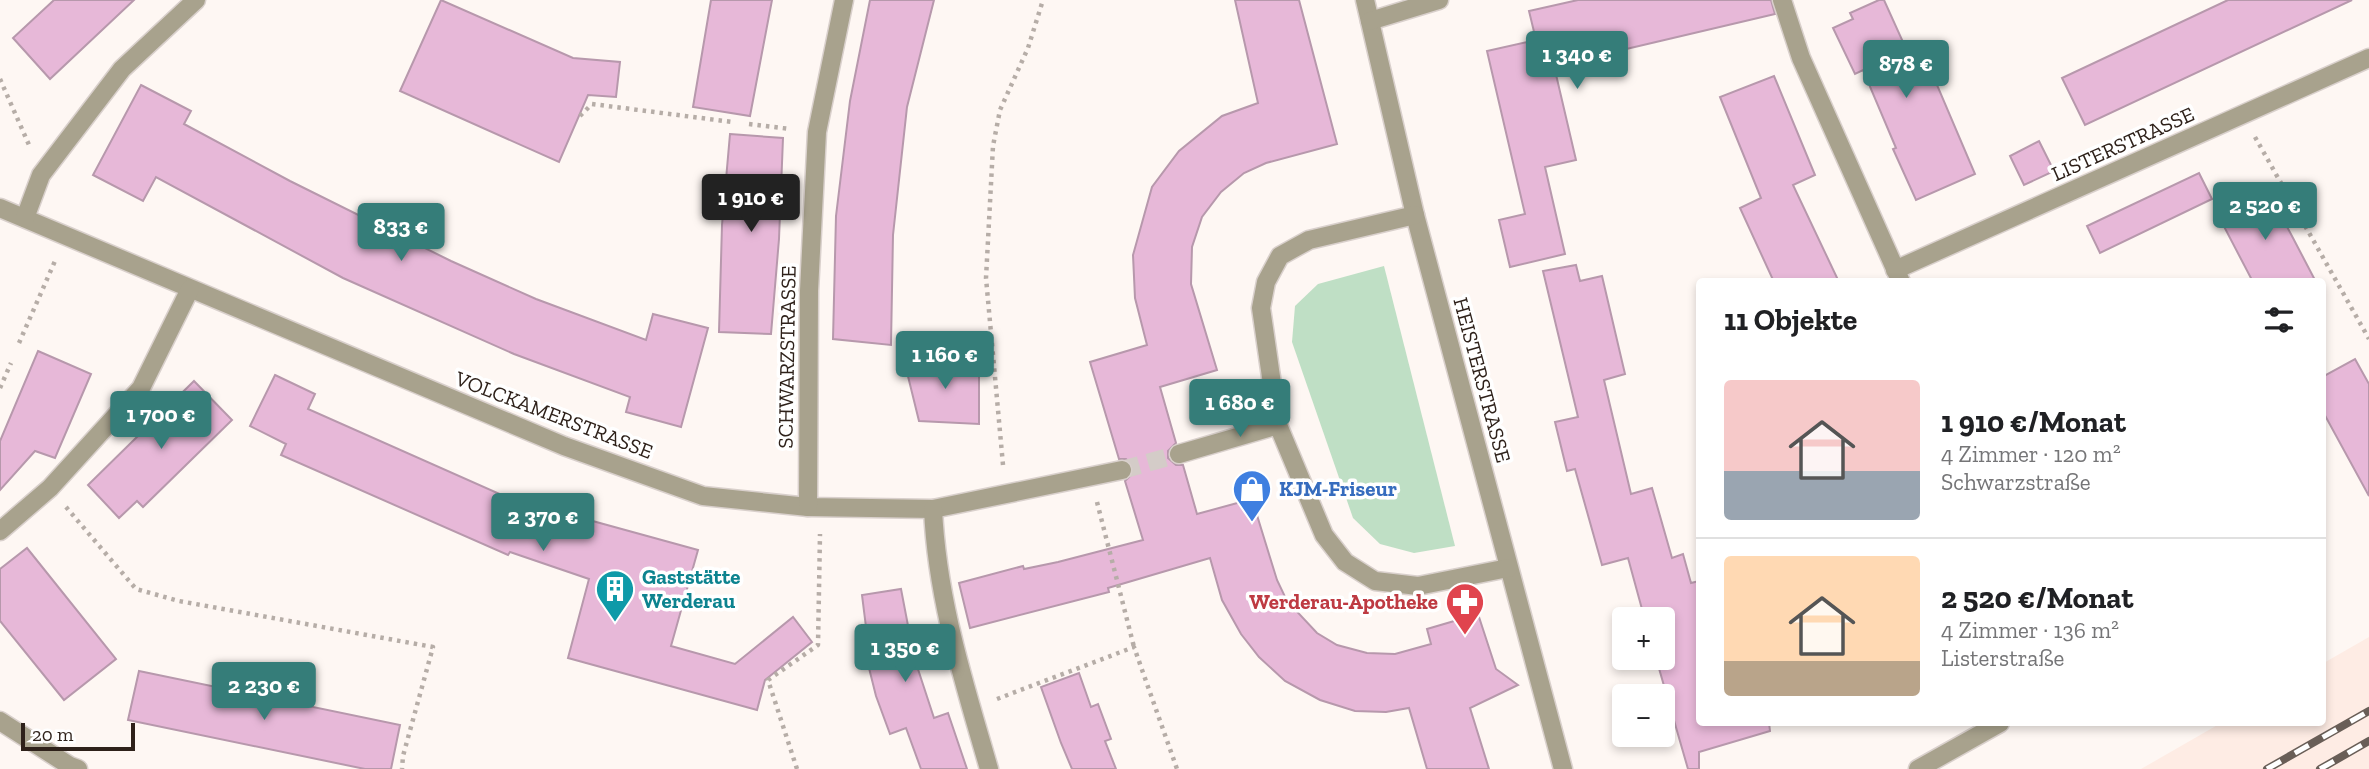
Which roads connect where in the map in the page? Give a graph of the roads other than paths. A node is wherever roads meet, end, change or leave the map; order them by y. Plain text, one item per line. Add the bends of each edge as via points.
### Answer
1 (196, 0) edge
2 (844, 0) edge
3 (1365, 0) edge
4 (1439, 0) edge
5 (1782, 0) edge
6 (1370, 21) junction
7 (2369, 58) edge
8 (0, 208) edge
9 (1415, 215) junction
10 (25, 218) junction
11 (1898, 276) edge
12 (190, 289) junction
13 (1279, 425) junction
14 (1180, 454) tunnel mouth
15 (1122, 470) tunnel mouth
16 (814, 507) junction
17 (933, 509) junction
18 (0, 531) edge
19 (1508, 568) junction
20 (0, 721) edge
21 (1995, 726) edge
22 (78, 769) edge
23 (989, 769) edge
24 (1563, 769) edge
25 (1918, 769) edge

1 - 10 street via 122,69 41,175
2 - 16 street, SCHWARZSTRASSE via 817,132 809,291
3 - 6 street, HEISTERSTRASSE
4 - 6 street
5 - 11 street via 1801,58
6 - 9 street, HEISTERSTRASSE
7 - 11 street, LISTERSTRASSE
8 - 10 street, VOLCKAMERSTRASSE
9 - 13 street via 1309,240 1280,256 1266,282 1261,308
9 - 19 street, HEISTERSTRASSE
10 - 12 street, VOLCKAMERSTRASSE
12 - 16 street, VOLCKAMERSTRASSE via 564,446 703,496
12 - 18 street via 141,388 50,488
13 - 14 street
13 - 19 street via 1324,535 1345,562 1376,581 1418,586
15 - 17 street, VOLCKAMERSTRASSE
16 - 17 street, VOLCKAMERSTRASSE
17 - 23 street via 935,552 954,649
19 - 24 street, HEISTERSTRASSE
20 - 22 street
21 - 25 street

